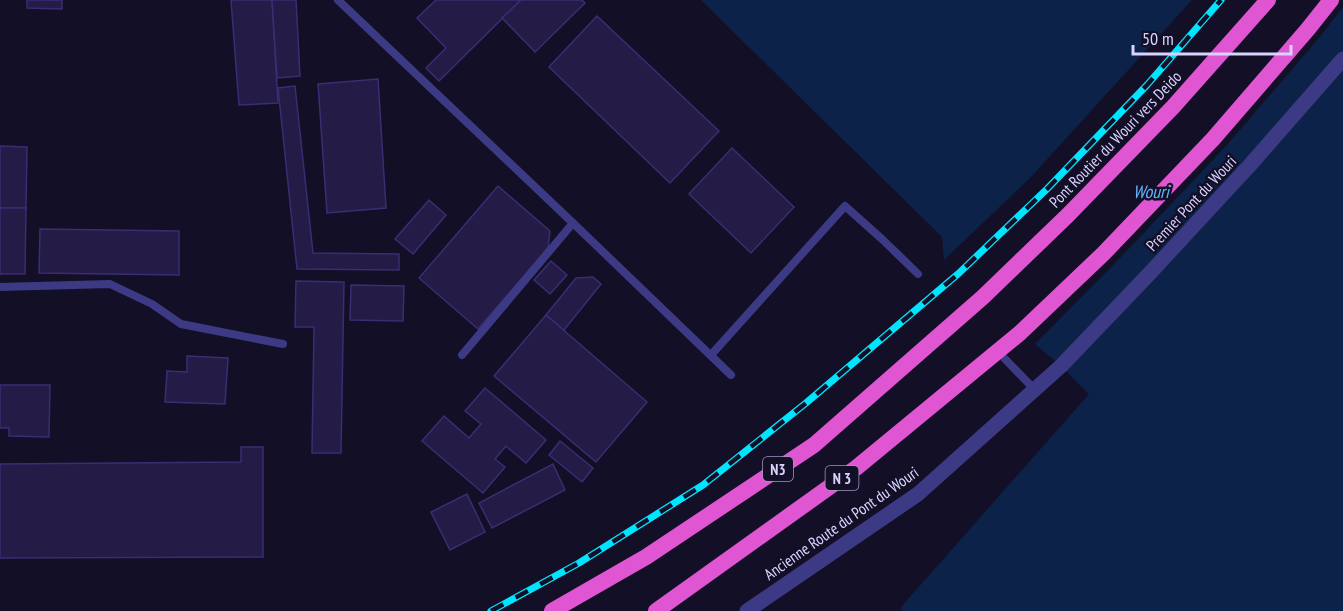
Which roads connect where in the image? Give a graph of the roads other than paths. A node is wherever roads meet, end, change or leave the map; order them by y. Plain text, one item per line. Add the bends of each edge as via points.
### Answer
1 (338, 0) edge
2 (1268, 0) edge
3 (1331, 0) edge
4 (1343, 59) edge
5 (573, 223) junction
6 (918, 274) dead end
7 (0, 286) edge
8 (283, 344) dead end
9 (462, 355) dead end
10 (711, 356) junction
11 (1005, 359) dead end
12 (1061, 366) joint
13 (731, 375) dead end
14 (1035, 390) junction
15 (552, 611) edge
16 (656, 611) edge
17 (747, 611) edge

1 - 5 lane
2 - 15 highway, Pont Routier du Wouri vers Deido / N3 via 1173,107 1068,214 982,297 814,445 646,557
3 - 16 highway, N 3 via 1213,139 1103,254 1020,333 856,468
4 - 12 street, Premier Pont du Wouri via 1242,174
5 - 9 lane
5 - 10 lane
6 - 10 lane via 845,206
7 - 8 lane via 110,284 152,304 181,324
10 - 13 lane
11 - 14 lane
12 - 14 street, Ancienne Route du Pont du Wouri
14 - 17 street, Ancienne Route du Pont du Wouri via 918,494

